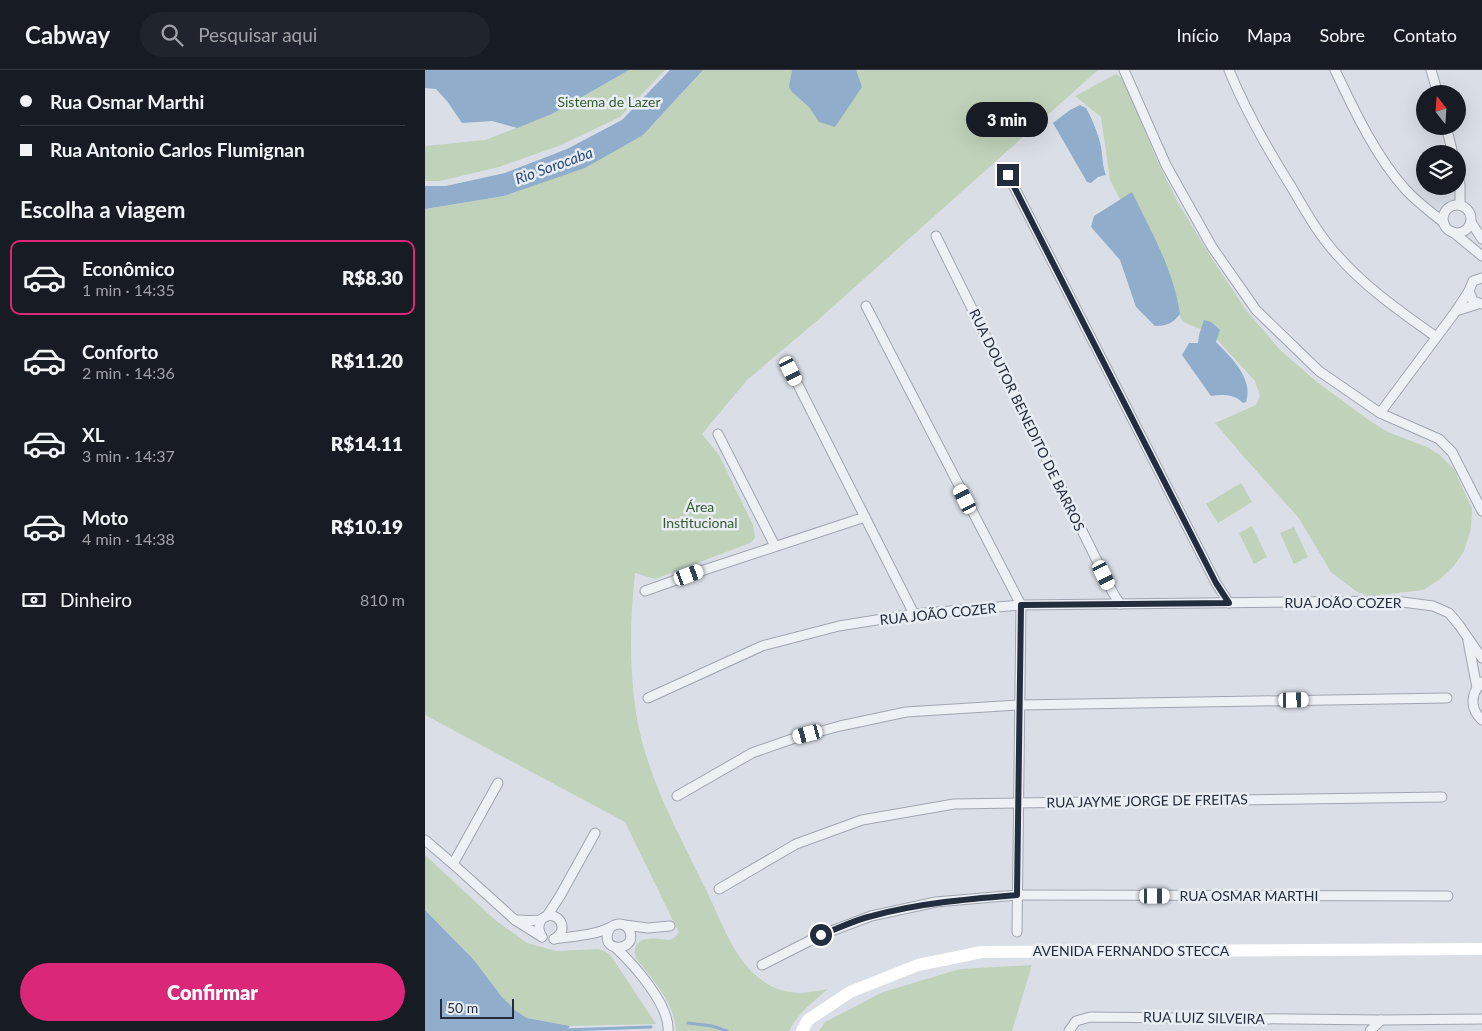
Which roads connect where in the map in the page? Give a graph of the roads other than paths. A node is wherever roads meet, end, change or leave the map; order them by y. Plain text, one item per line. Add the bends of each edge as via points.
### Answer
1 (1124, 70) edge
2 (1229, 70) edge
3 (1335, 70) edge
4 (1431, 70) edge
5 (1435, 85) edge
6 (1008, 175) dead end
7 (1460, 195) edge
8 (1460, 205) junction
9 (1471, 222) junction
10 (1444, 223) junction
11 (1453, 232) junction
12 (936, 236) dead end
13 (1482, 239) edge
14 (1482, 256) edge
15 (1482, 272) edge
16 (1478, 280) edge
17 (1469, 291) junction
18 (1480, 304) edge
19 (865, 306) dead end
20 (1456, 311) junction
21 (1436, 337) junction
22 (791, 371) dead end
23 (1380, 412) junction
24 (719, 434) dead end
25 (1482, 511) edge
26 (865, 517) junction
27 (775, 546) junction
28 (645, 590) dead end
29 (1229, 603) junction
30 (1120, 604) junction
31 (1021, 605) junction
32 (914, 614) junction
33 (1468, 638) junction
34 (1482, 658) edge
35 (1479, 685) edge
36 (648, 698) dead end
37 (1447, 698) dead end
38 (1019, 705) junction
39 (1482, 720) edge
40 (498, 783) dead end
41 (677, 796) dead end
42 (1442, 797) dead end
43 (1018, 802) junction
44 (595, 833) dead end
45 (425, 840) edge
46 (453, 864) junction
47 (719, 889) dead end
48 (1017, 895) junction
49 (560, 896) junction
50 (1448, 896) dead end
51 (544, 918) junction
52 (515, 920) junction
53 (560, 922) junction
54 (624, 925) junction
55 (670, 926) dead end
56 (610, 928) junction
57 (648, 928) junction
58 (1017, 932) dead end
59 (591, 934) junction
60 (580, 935) junction
61 (542, 937) junction
62 (554, 939) junction
63 (607, 939) junction
64 (629, 941) junction
65 (616, 948) junction
66 (1482, 949) edge
67 (627, 959) junction
68 (762, 965) dead end
69 (1482, 1019) edge
70 (1381, 1020) junction
71 (668, 1031) edge
72 (802, 1031) edge
73 (1069, 1031) edge
74 (1370, 1031) edge

1 - 23 street via 1170,173 1212,247 1257,310 1319,370
2 - 21 street via 1255,128 1311,220 1338,256 1361,279
3 - 10 street via 1388,166 1405,189
4 - 5 street
6 - 29 street
7 - 8 street
8 - 9 street via 1470,213
8 - 10 street via 1447,209
9 - 11 street via 1463,232
9 - 13 street
10 - 11 street
11 - 14 street
12 - 30 street, RUA DOUTOR BENEDITO DE BARROS
15 - 16 street
16 - 17 street
17 - 18 street
17 - 20 street
18 - 20 street
19 - 31 street
20 - 21 street
21 - 23 street
22 - 26 street
23 - 25 street via 1439,440 1452,452
24 - 27 street
26 - 27 street
26 - 32 street
27 - 28 street
29 - 30 street, RUA JOÃO COZER
29 - 33 street, RUA JOÃO COZER via 1395,601 1420,604 1449,613
30 - 31 street, RUA JOÃO COZER
31 - 32 street, RUA JOÃO COZER
31 - 38 street
32 - 36 street, RUA JOÃO COZER via 839,626 762,646
33 - 34 street, RUA JOÃO COZER
33 - 35 street, RUA JOÃO COZER
35 - 39 street, RUA JOÃO COZER via 1473,703
37 - 38 street
38 - 41 street via 907,712 824,730 752,753
38 - 43 street
40 - 46 street
42 - 43 street, RUA JAYME JORGE DE FREITAS
43 - 47 street, RUA JAYME JORGE DE FREITAS via 954,804 862,820 796,844
43 - 48 street
44 - 49 street
45 - 46 street
46 - 52 street
48 - 50 street, RUA OSMAR MARTHI
48 - 58 street
48 - 68 street, RUA OSMAR MARTHI via 936,902 871,916 821,935
49 - 51 street
49 - 53 street
51 - 52 street
51 - 53 street via 553,916
51 - 61 street via 539,925
52 - 61 street
53 - 60 street
53 - 62 street via 562,930
54 - 56 street via 615,924
54 - 57 street
54 - 64 street via 630,932
55 - 57 street
56 - 59 street
56 - 63 street
57 - 64 street
59 - 60 street
59 - 63 street
60 - 62 street
61 - 62 street
63 - 65 street
64 - 65 street
64 - 67 street
65 - 67 street
66 - 72 street, AVENIDA FERNANDO STECCA via 982,952 918,965 850,992 808,1020
67 - 71 street via 661,1003
69 - 70 street, RUA LUIZ SILVEIRA
70 - 73 street, RUA LUIZ SILVEIRA via 1090,1016 1076,1021
70 - 74 street

